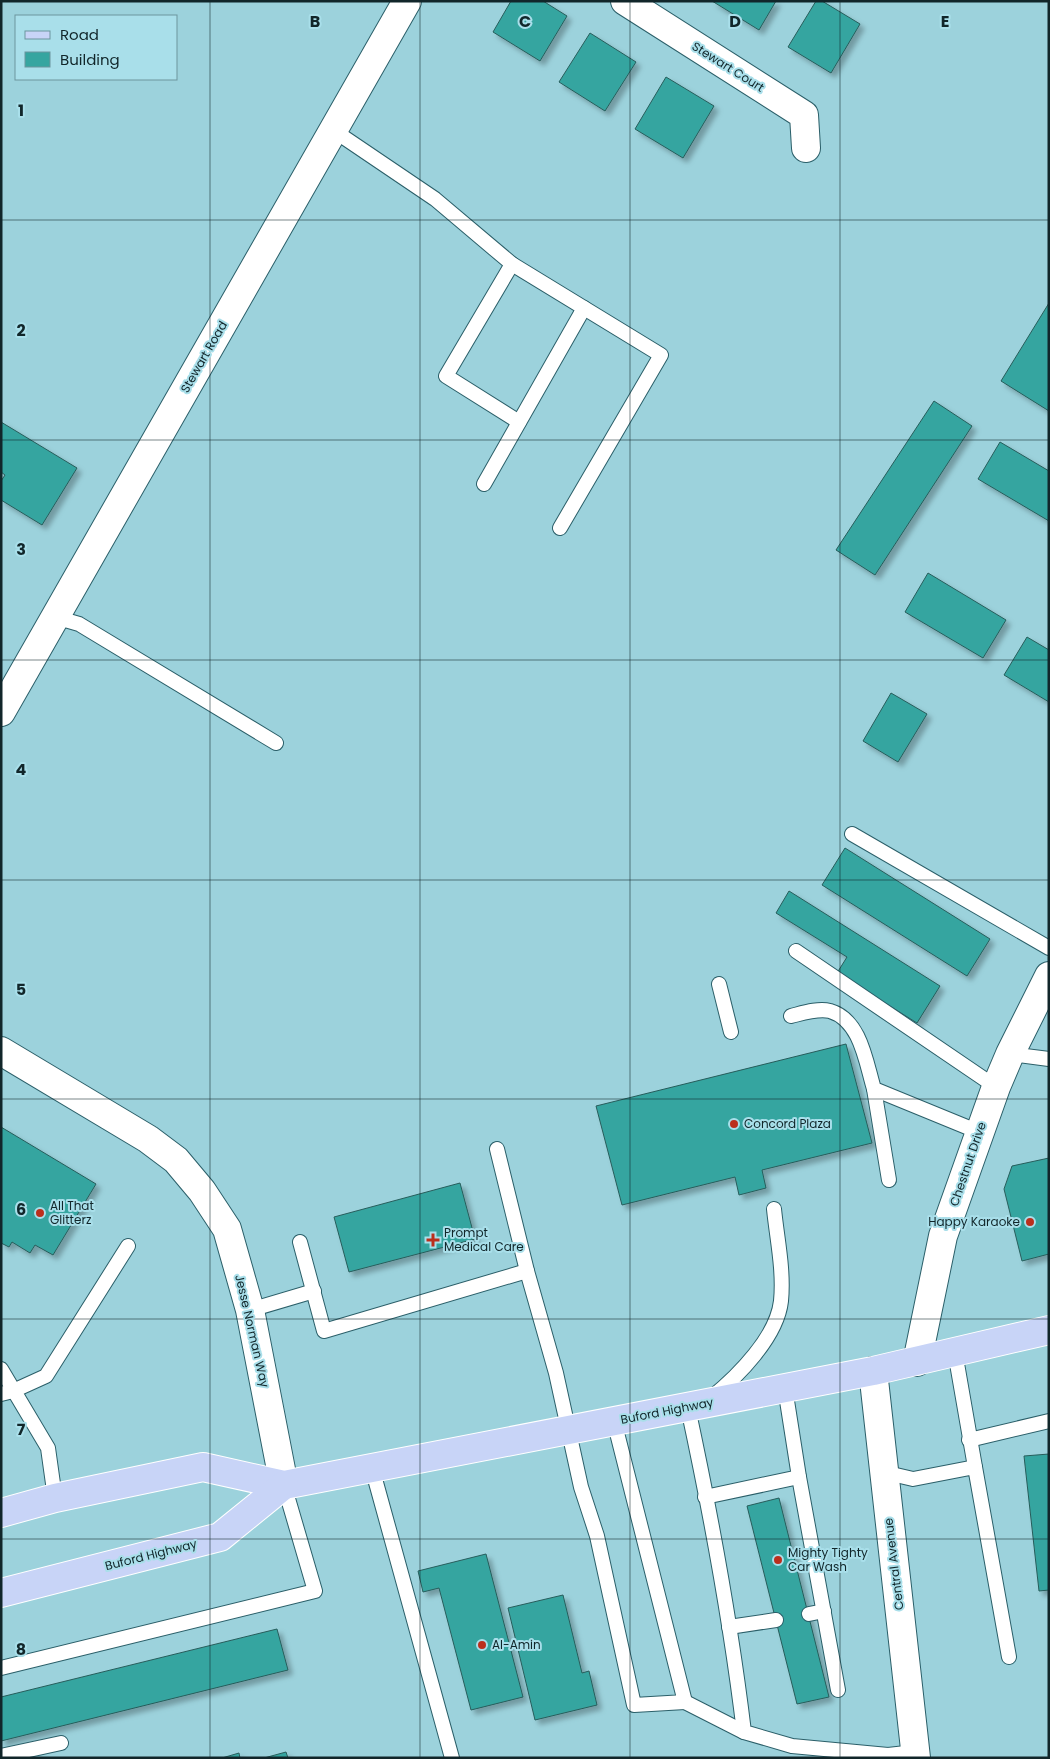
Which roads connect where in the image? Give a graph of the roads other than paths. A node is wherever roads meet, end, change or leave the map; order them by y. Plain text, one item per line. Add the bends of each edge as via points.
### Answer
1 (407, 1) edge
2 (625, 1) edge
3 (333, 130) junction
4 (806, 148) dead end
5 (512, 264) junction
6 (584, 308) junction
7 (519, 422) junction
8 (484, 484) dead end
9 (560, 528) dead end
10 (55, 617) junction
11 (1, 712) edge
12 (276, 743) dead end
13 (852, 834) dead end
14 (1049, 948) edge
15 (796, 951) dead end
16 (1049, 976) edge
17 (719, 984) dead end
18 (791, 1016) dead end
19 (731, 1032) dead end
20 (1, 1051) edge
21 (1010, 1054) junction
22 (1049, 1060) edge
23 (996, 1087) junction
24 (874, 1089) junction
25 (979, 1132) junction
26 (498, 1149) dead end
27 (889, 1180) dead end
28 (774, 1209) dead end
29 (300, 1242) dead end
30 (128, 1246) dead end
31 (528, 1271) junction
32 (314, 1291) junction
33 (250, 1310) junction
34 (1049, 1330) edge
35 (955, 1352) junction
36 (917, 1362) junction
37 (1, 1370) edge
38 (873, 1371) junction
39 (785, 1388) junction
40 (7, 1393) edge
41 (695, 1406) junction
42 (614, 1421) junction
43 (1049, 1422) edge
44 (568, 1431) junction
45 (969, 1440) junction
46 (975, 1467) junction
47 (372, 1468) junction
48 (883, 1472) junction
49 (799, 1477) junction
50 (284, 1485) junction
51 (705, 1497) junction
52 (55, 1498) junction
53 (1, 1513) edge
54 (1, 1593) edge
55 (824, 1611) junction
56 (809, 1614) dead end
57 (776, 1620) dead end
58 (729, 1627) junction
59 (1009, 1657) dead end
60 (1, 1668) edge
61 (838, 1690) dead end
62 (685, 1702) junction
63 (744, 1732) junction
64 (61, 1743) dead end
65 (916, 1755) edge
66 (1, 1756) edge
67 (452, 1758) edge

1 - 3 street, Stewart Road
2 - 4 street, Stewart Court via 804,115
3 - 5 lane via 435,198
3 - 10 street, Stewart Road
5 - 6 lane
5 - 7 lane via 446,376
6 - 7 lane
6 - 9 lane via 661,355
7 - 8 lane
10 - 11 street, Stewart Road
10 - 12 lane via 79,624
13 - 14 lane
15 - 23 lane
16 - 21 street, Chestnut Drive
17 - 19 lane
18 - 24 lane via 829,1011 845,1019 858,1038
20 - 33 street, Jesse Norman Way via 148,1139 176,1160 227,1229
21 - 22 lane
21 - 23 street, Chestnut Drive
23 - 25 street, Chestnut Drive
24 - 25 lane
24 - 27 lane
25 - 36 street, Chestnut Drive via 943,1236
26 - 31 lane
28 - 41 lane via 781,1302 772,1328 758,1351 723,1388
29 - 32 lane
30 - 40 lane via 46,1376
31 - 32 lane via 324,1331
31 - 44 lane
32 - 33 lane
33 - 50 street, Jesse Norman Way
34 - 35 main road, Buford Highway
35 - 36 main road, Buford Highway
35 - 45 lane
36 - 38 main road, Buford Highway
37 - 40 lane
38 - 39 main road, Buford Highway
38 - 48 street, Central Avenue
39 - 41 main road, Buford Highway
39 - 49 lane
40 - 52 lane via 48,1448
41 - 42 main road, Buford Highway
41 - 51 lane
42 - 44 main road, Buford Highway
42 - 62 lane
43 - 45 lane
44 - 47 main road, Buford Highway
44 - 62 lane via 596,1536 634,1705
45 - 46 lane
46 - 48 lane via 913,1479
46 - 59 lane
47 - 50 main road, Buford Highway
47 - 67 lane
48 - 65 street, Central Avenue
49 - 51 lane
49 - 55 lane
50 - 52 main road, Buford Highway via 203,1467
50 - 54 main road, Buford Highway via 220,1537
50 - 60 lane via 315,1591
51 - 58 lane
52 - 53 main road, Buford Highway
55 - 56 lane
55 - 61 lane
57 - 58 lane
58 - 63 lane
62 - 63 lane
63 - 65 lane via 792,1746
64 - 66 lane

